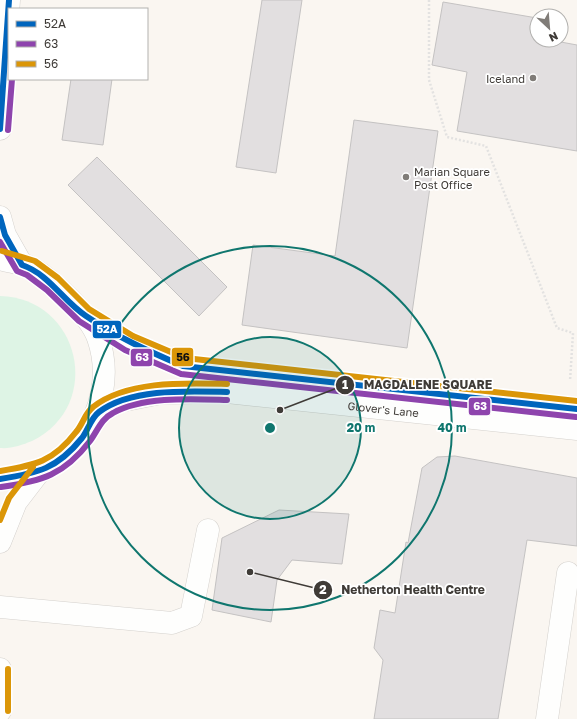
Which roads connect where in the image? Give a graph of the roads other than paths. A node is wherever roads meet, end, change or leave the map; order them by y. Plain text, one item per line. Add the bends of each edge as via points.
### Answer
1 (8, 14) edge
2 (0, 129) edge
3 (0, 218) edge
4 (0, 259) edge
5 (22, 265) junction
6 (84, 315) junction
7 (572, 409) edge
8 (97, 413) junction
9 (577, 429) edge
10 (39, 472) junction
11 (0, 479) edge
12 (208, 530) dead end
13 (0, 542) edge
14 (568, 573) dead end
15 (0, 607) edge
16 (0, 670) edge
17 (0, 711) edge
18 (547, 719) edge

1 - 2 street
3 - 5 street via 5,235
4 - 5 street
5 - 6 street via 31,268 52,284
6 - 7 street, Glover's Lane via 129,343 183,366
6 - 8 street via 98,337 104,366
8 - 9 street, Glover's Lane via 116,402 161,393 227,392
8 - 10 street via 88,431 70,451
10 - 11 street
10 - 13 street via 16,502
12 - 15 street via 191,616 172,623
14 - 18 street
16 - 17 street

